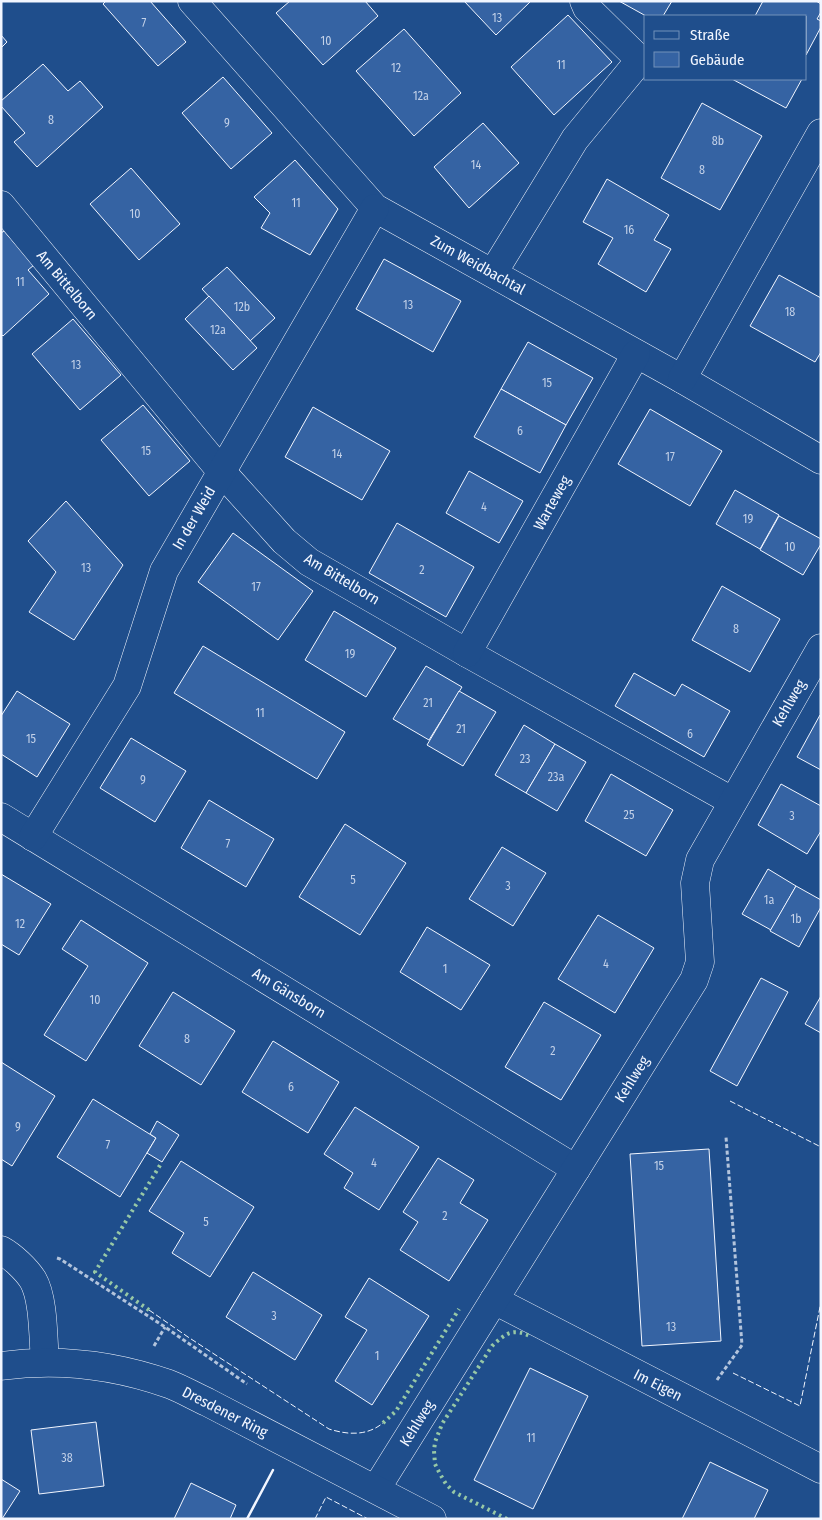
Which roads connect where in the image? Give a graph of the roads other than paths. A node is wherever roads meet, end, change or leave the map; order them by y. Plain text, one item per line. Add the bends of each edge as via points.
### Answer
1 (192, 1) edge
2 (584, 1) edge
3 (821, 133) edge
4 (1, 205) edge
5 (375, 208) junction
6 (493, 274) junction
7 (636, 354) junction
8 (682, 379) junction
9 (821, 460) edge
10 (221, 471) junction
11 (821, 648) edge
12 (467, 653) junction
13 (732, 801) junction
14 (1, 817) edge
15 (33, 836) junction
16 (576, 1169) junction
17 (3, 1251) edge
18 (494, 1300) junction
19 (45, 1362) junction
20 (1, 1366) edge
21 (821, 1469) edge
22 (376, 1489) junction
23 (432, 1519) edge

1 - 5 street, Zum Weidbachtal
2 - 6 street via 587,8 640,60 575,139
3 - 8 street
4 - 10 street, Am Bittelborn
5 - 6 street, Zum Weidbachtal
5 - 10 street, In der Weid
6 - 7 street, Zum Weidbachtal
7 - 8 street, Zum Weidbachtal
7 - 12 street, Warteweg
8 - 9 street, Zum Weidbachtal
10 - 12 street, Am Bittelborn via 284,541 309,562
10 - 15 street, In der Weid via 164,571 127,686
11 - 13 street, Kehlweg
12 - 13 street, Am Bittelborn
13 - 16 street, Kehlweg via 700,860 695,883 700,962 694,980
14 - 15 street, Am Gänsborn
15 - 16 street, Am Gänsborn
16 - 18 street, Kehlweg
17 - 19 street via 33,1280 43,1325
18 - 21 street, Im Eigen
18 - 22 street, Kehlweg
19 - 20 street, Dresdener Ring
19 - 22 street, Dresdener Ring via 126,1371 170,1384
22 - 23 street, Dresdener Ring

